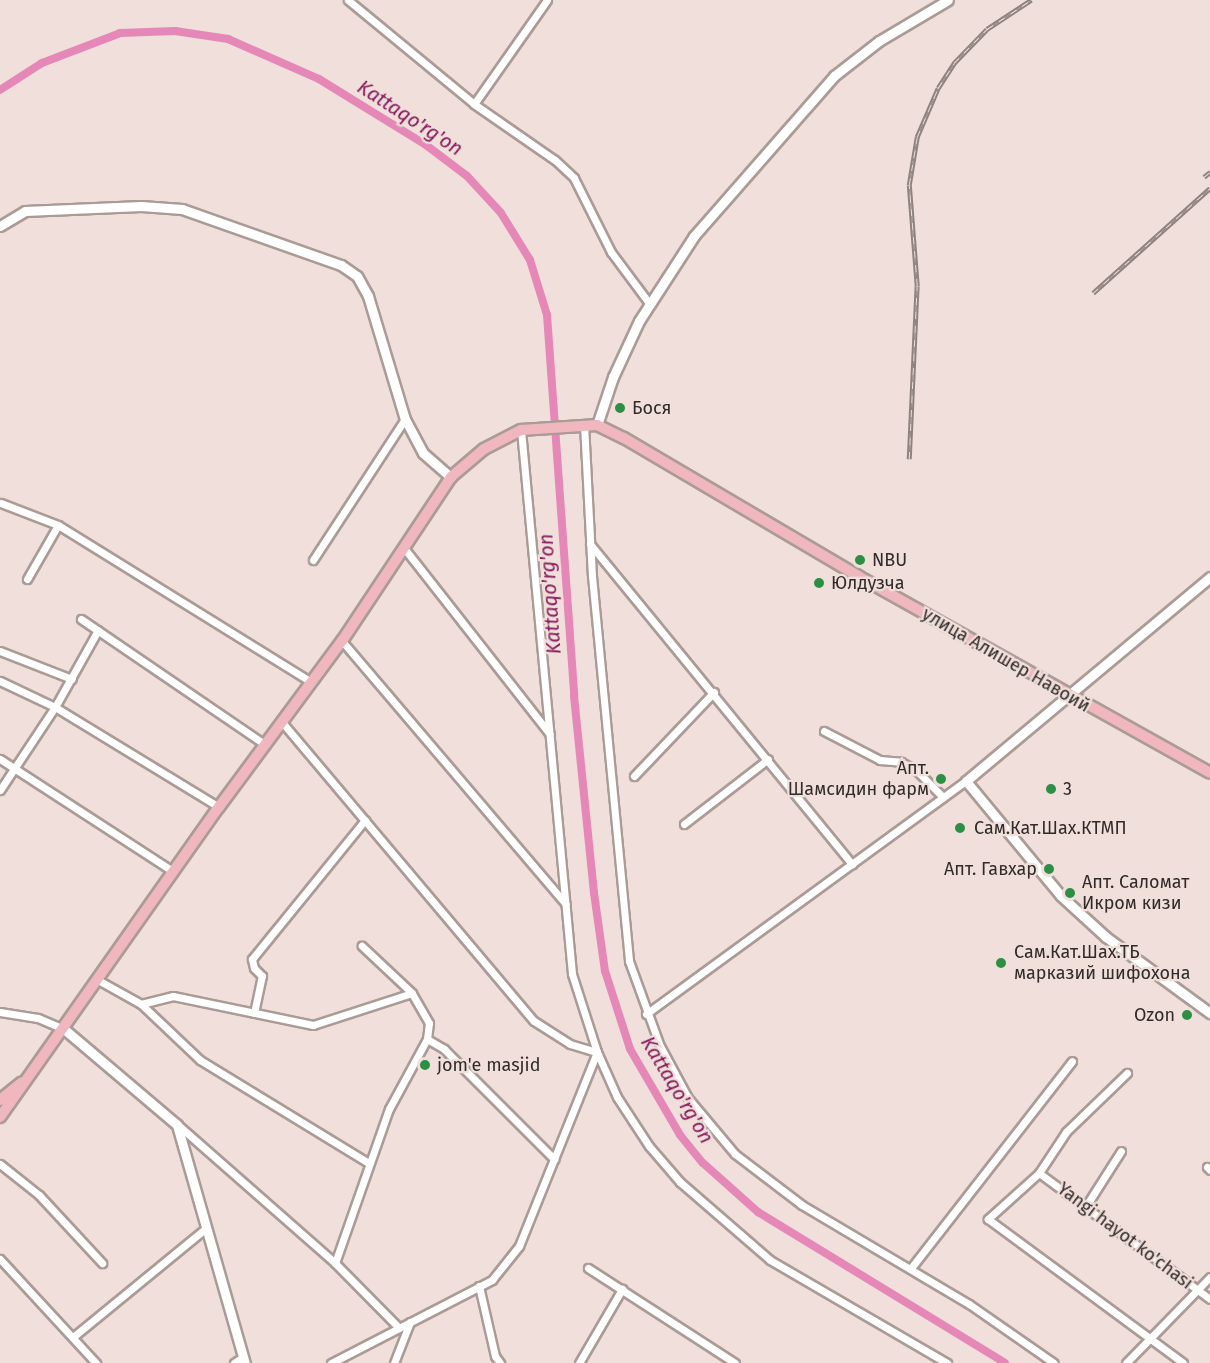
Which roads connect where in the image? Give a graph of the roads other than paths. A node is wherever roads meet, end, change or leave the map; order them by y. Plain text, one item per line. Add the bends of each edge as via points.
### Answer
1 (348, 0) edge
2 (547, 0) edge
3 (948, 0) edge
4 (474, 104) junction
5 (0, 226) edge
6 (649, 303) junction
7 (405, 419) junction
8 (584, 424) junction
9 (597, 425) junction
10 (521, 430) junction
11 (451, 477) junction
12 (1, 503) edge
13 (58, 525) junction
14 (590, 544) junction
15 (404, 548) junction
16 (313, 560) dead end
17 (1210, 577) edge
18 (27, 579) dead end
19 (81, 619) dead end
20 (98, 630) junction
21 (342, 641) junction
22 (0, 651) edge
23 (72, 679) junction
24 (0, 681) edge
25 (310, 682) junction
26 (714, 692) junction
27 (1069, 697) junction
28 (56, 707) junction
29 (281, 721) junction
30 (824, 731) dead end
31 (550, 734) junction
32 (264, 744) junction
33 (0, 759) edge
34 (768, 759) junction
35 (13, 767) junction
36 (1210, 772) edge
37 (634, 776) dead end
38 (966, 781) junction
39 (0, 790) edge
40 (943, 797) junction
41 (219, 807) junction
42 (365, 820) junction
43 (684, 824) dead end
44 (852, 864) junction
45 (174, 872) junction
46 (566, 904) junction
47 (362, 946) dead end
48 (98, 980) junction
49 (412, 993) junction
50 (141, 1004) junction
51 (0, 1012) edge
52 (1210, 1012) edge
53 (254, 1013) junction
54 (646, 1014) junction
55 (64, 1029) junction
56 (427, 1039) junction
57 (597, 1052) junction
58 (1072, 1062) dead end
59 (1127, 1072) dead end
60 (25, 1080) junction
61 (0, 1100) edge
62 (0, 1117) edge
63 (177, 1125) junction
64 (1121, 1151) dead end
65 (554, 1159) junction
66 (369, 1163) junction
67 (0, 1164) edge
68 (1040, 1173) junction
69 (1086, 1206) junction
70 (206, 1228) junction
71 (0, 1259) edge
72 (102, 1263) dead end
73 (335, 1263) junction
74 (588, 1268) dead end
75 (911, 1268) junction
76 (1210, 1277) edge
77 (480, 1286) junction
78 (622, 1289) junction
79 (1198, 1291) junction
80 (1210, 1299) edge
81 (410, 1322) junction
82 (399, 1328) junction
83 (74, 1337) junction
84 (1149, 1338) junction
85 (244, 1360) edge
86 (96, 1363) edge
87 (234, 1363) edge
88 (331, 1363) edge
89 (394, 1363) edge
90 (500, 1363) edge
91 (579, 1363) edge
92 (735, 1363) edge
93 (946, 1363) edge
94 (1054, 1363) edge
95 (1126, 1363) edge
96 (1183, 1363) edge

1 - 4 street
2 - 4 street
3 - 6 street via 879,41 834,76 694,236
4 - 6 street via 555,160 574,178 611,252
5 - 7 street via 25,211 141,206 182,209 342,265 357,276 368,296
6 - 9 street via 613,377
7 - 11 street via 423,453
7 - 16 street
8 - 9 main road, улица Алишер Навоий
8 - 10 main road, улица Алишер Навоий
8 - 14 street
9 - 27 main road, улица Алишер Навоий
10 - 11 main road via 484,449
10 - 31 street
11 - 15 main road
12 - 13 street
13 - 18 street
13 - 25 street
14 - 26 street
14 - 54 street via 629,961
15 - 21 main road
15 - 31 street
17 - 27 street
19 - 20 street
20 - 23 street
20 - 32 street
21 - 25 main road
21 - 46 street
22 - 23 street
23 - 28 street
24 - 28 street
25 - 29 main road
26 - 34 street
26 - 37 street
27 - 36 main road, улица Алишер Навоий
27 - 38 street
28 - 35 street
28 - 41 street
29 - 32 main road
29 - 42 street
30 - 40 street via 880,760 901,762 917,771
31 - 46 street
32 - 41 main road
33 - 35 street
34 - 43 street
34 - 44 street
35 - 39 street
35 - 45 street
38 - 40 street
38 - 52 street via 1061,896 1106,937
40 - 44 street
41 - 45 main road
42 - 53 street via 252,959 262,976
42 - 57 street via 534,1021 570,1044
44 - 54 street
45 - 48 main road
46 - 57 street via 572,974
47 - 49 street
48 - 50 street
48 - 55 main road
49 - 53 street via 323,1024
49 - 56 street via 429,1023
50 - 53 street via 173,996
50 - 66 street via 200,1060
51 - 55 street via 38,1018
54 - 75 street via 688,1098 735,1154 802,1205
55 - 60 main road
55 - 63 street
56 - 65 street via 444,1049
56 - 66 street via 389,1109
57 - 65 street
57 - 93 street via 617,1097 649,1146 680,1182 770,1260
58 - 75 street
59 - 68 street via 1066,1132
60 - 61 main road
60 - 62 main road via 14,1103
63 - 70 street
63 - 73 street
64 - 69 street
65 - 77 street via 519,1246 492,1280
66 - 73 street
67 - 72 street via 39,1195
68 - 69 street, Yangi hayot ko'chasi
68 - 84 street via 988,1220
69 - 79 street, Yangi hayot ko'chasi
70 - 83 street
70 - 85 street
71 - 83 street
73 - 82 street
74 - 78 street
75 - 94 street
76 - 79 street
77 - 81 street
77 - 90 street via 495,1356
78 - 91 street
78 - 92 street
79 - 80 street, Yangi hayot ko'chasi
79 - 84 street
81 - 82 street
81 - 89 street
82 - 88 street
83 - 86 street
84 - 95 street
84 - 96 street
85 - 87 street

